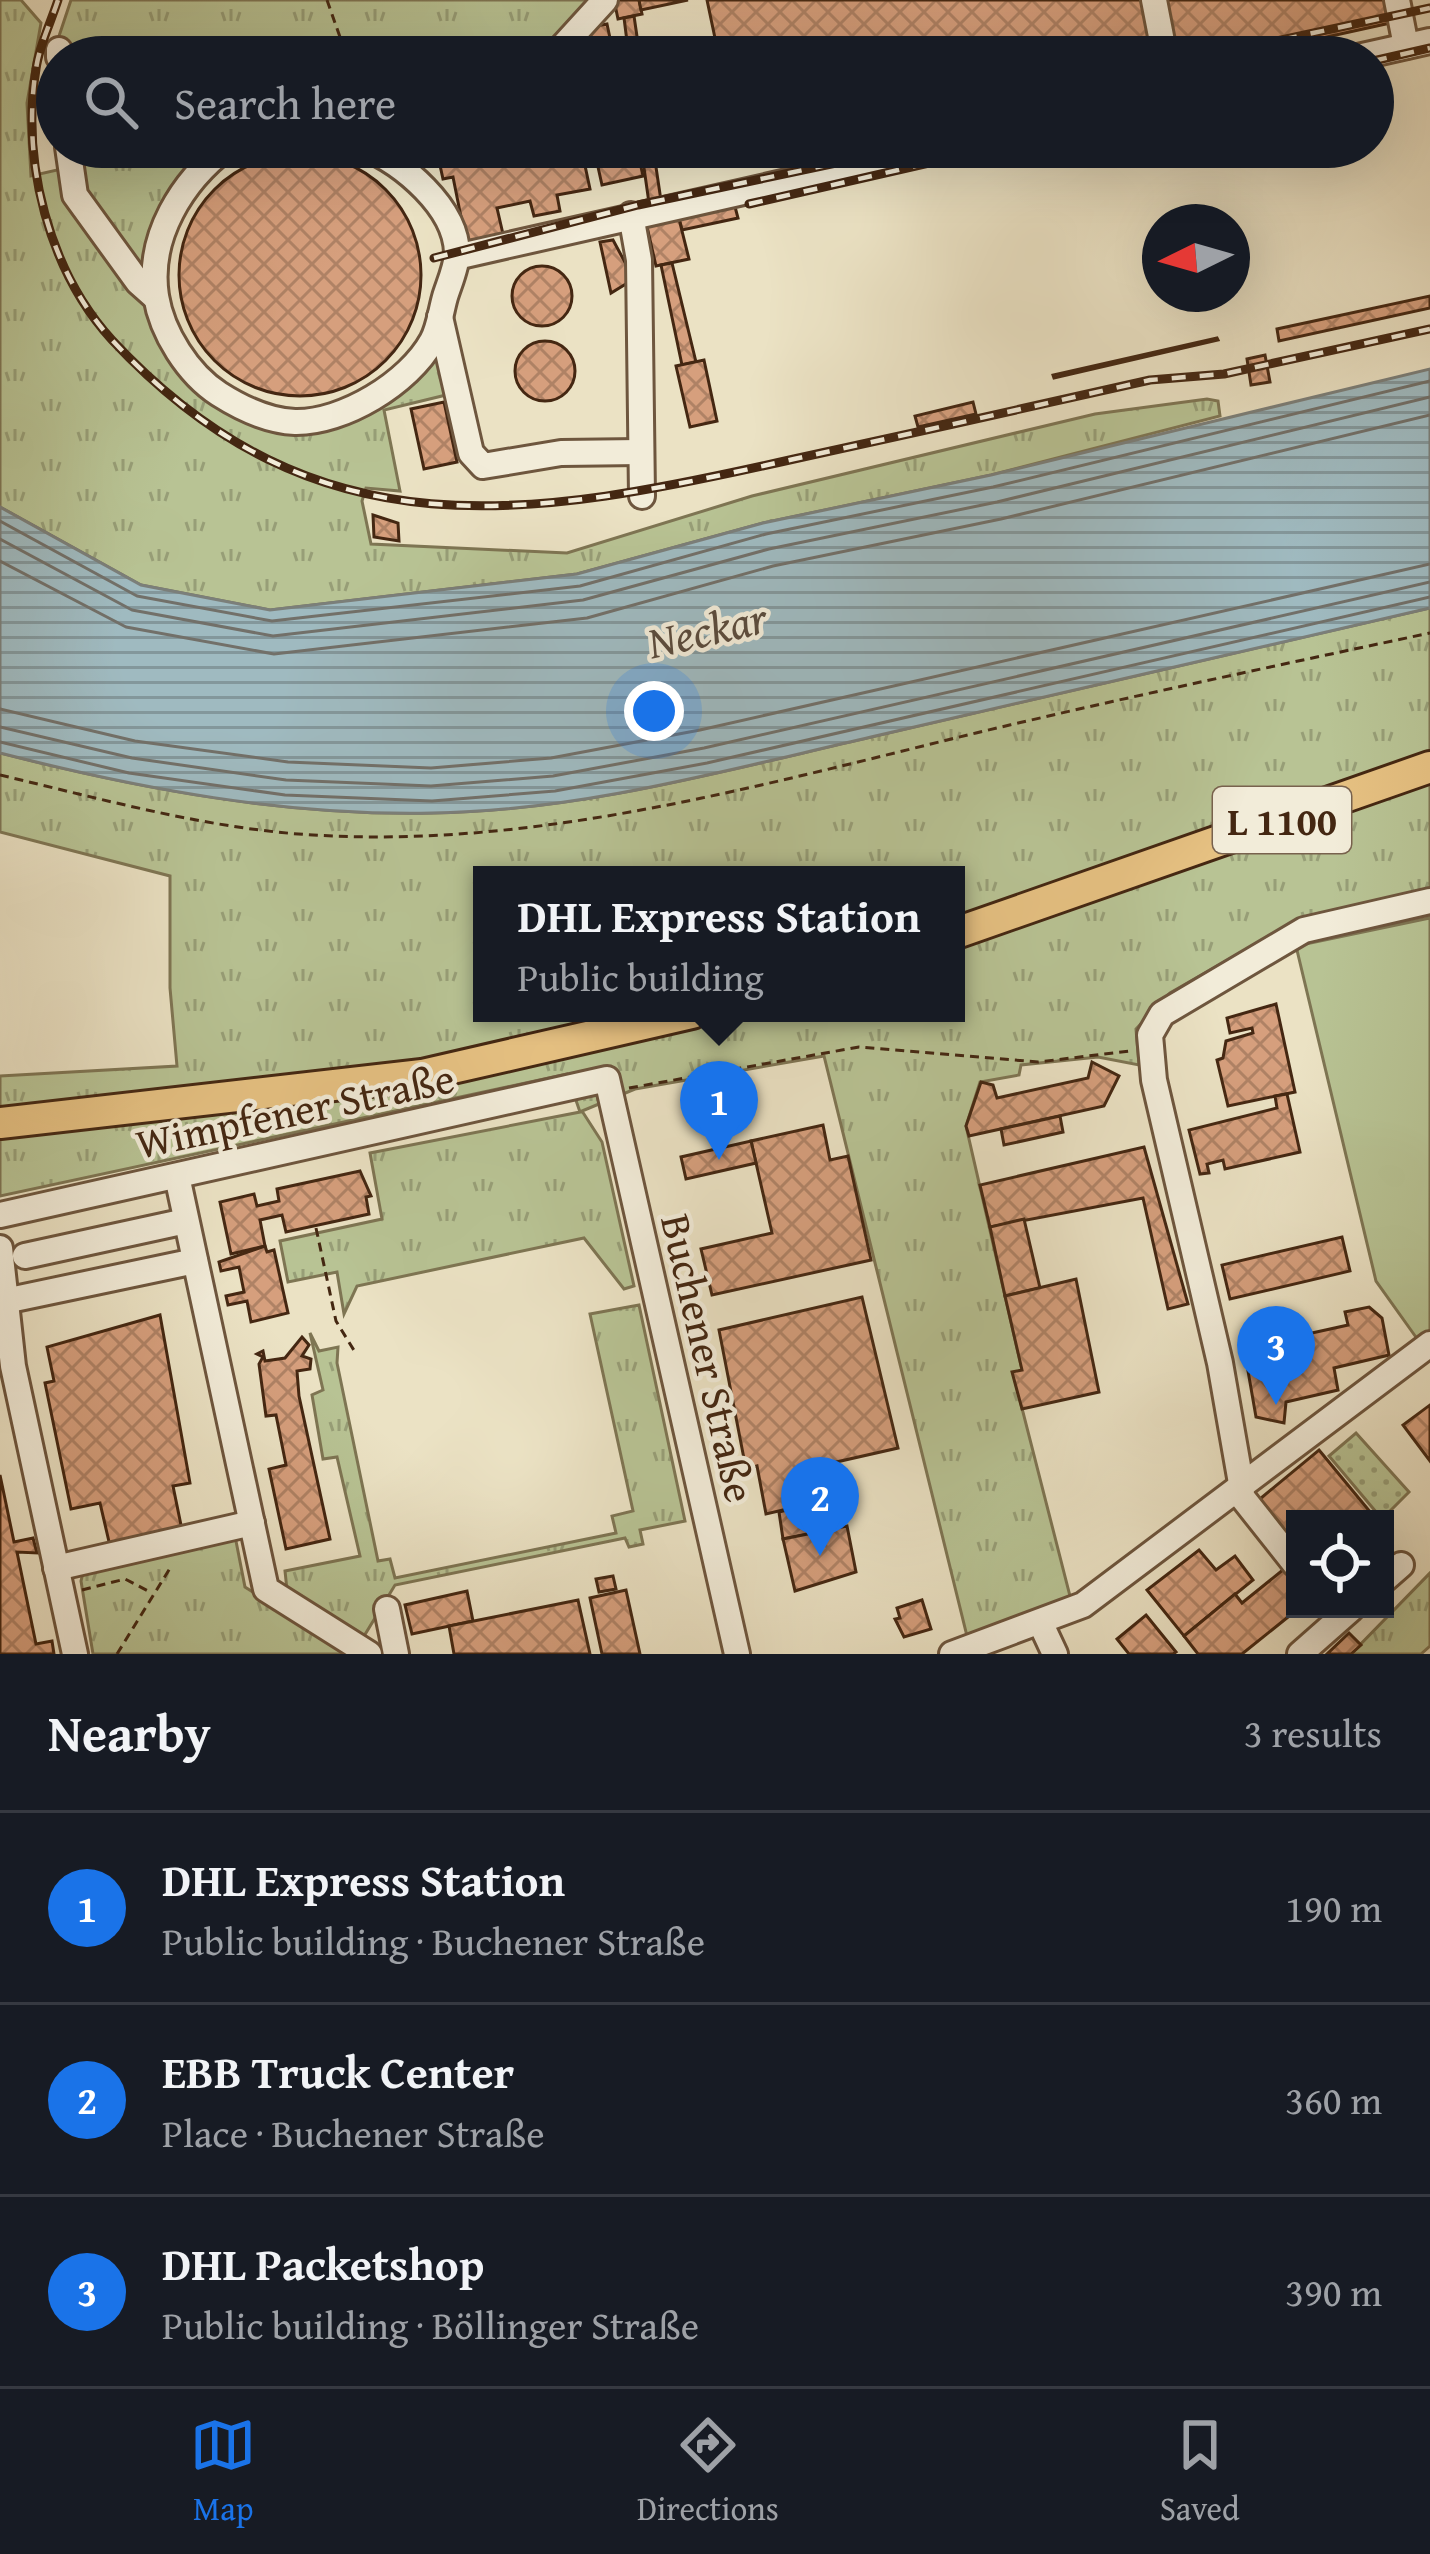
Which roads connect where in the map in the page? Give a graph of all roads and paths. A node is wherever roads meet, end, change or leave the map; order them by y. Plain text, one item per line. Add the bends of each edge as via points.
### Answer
1 (327, 0) edge
2 (605, 0) edge
3 (1154, 0) edge
4 (1397, 0) edge
5 (340, 36) edge
6 (572, 36) edge
7 (1162, 36) edge
8 (1418, 44) edge
9 (71, 168) edge
10 (201, 168) edge
11 (397, 168) edge
12 (846, 168) edge
13 (631, 215) junction
14 (456, 256) junction
15 (156, 298) junction
16 (440, 315) junction
17 (640, 452) junction
18 (642, 496) dead end
19 (1430, 633) edge
20 (1430, 767) edge
21 (0, 775) edge
22 (1430, 901) edge
23 (965, 930) edge
24 (653, 1022) edge
25 (1149, 1050) junction
26 (608, 1086) junction
27 (0, 1106) edge
28 (145, 1107) junction
29 (0, 1123) edge
30 (176, 1176) junction
31 (0, 1215) edge
32 (186, 1220) junction
33 (316, 1228) dead end
34 (12, 1252) edge
35 (195, 1262) junction
36 (4, 1301) edge
37 (1430, 1344) edge
38 (355, 1352) dead end
39 (1240, 1490) junction
40 (252, 1523) junction
41 (188, 1538) junction
42 (1286, 1552) edge
43 (56, 1568) junction
44 (154, 1594) junction
45 (62, 1595) junction
46 (387, 1609) dead end
47 (1334, 1618) edge
48 (1041, 1624) junction
49 (74, 1654) edge
50 (117, 1654) edge
51 (369, 1654) edge
52 (396, 1654) edge
53 (737, 1654) edge
54 (952, 1654) edge
55 (1055, 1654) edge
56 (1300, 1654) edge

1 - 5 path
2 - 6 street
3 - 7 street
4 - 8 street
9 - 15 street via 75,195
10 - 15 street via 159,241
11 - 14 street via 447,219
12 - 13 street
13 - 14 street
13 - 17 street via 639,260
14 - 16 street
15 - 16 street via 172,342 201,382 244,410 296,422 347,410 394,383 433,341
16 - 17 street via 472,453 483,466 561,453
17 - 18 street
19 - 21 path via 569,823 313,836
20 - 23 main road, L 1100
22 - 25 street via 1304,930 1162,1014
24 - 28 main road via 422,1075
25 - 26 path via 1038,1062 859,1047
25 - 39 street via 1229,1404
26 - 30 street, Wimpfener Straße
26 - 53 street, Buchener Straße
27 - 28 main road
28 - 29 main road
30 - 31 street, Wimpfener Straße
30 - 32 street
32 - 34 street
32 - 35 street
33 - 38 path via 336,1322
34 - 36 street
35 - 36 street
35 - 40 street
36 - 43 street
37 - 39 street
39 - 42 street
39 - 48 street via 1083,1605
40 - 41 street
40 - 51 street via 266,1589
41 - 43 street
41 - 44 path
43 - 45 street
44 - 45 path via 124,1579
44 - 50 path
45 - 49 street
46 - 52 street
47 - 56 street
48 - 54 street
48 - 55 street

